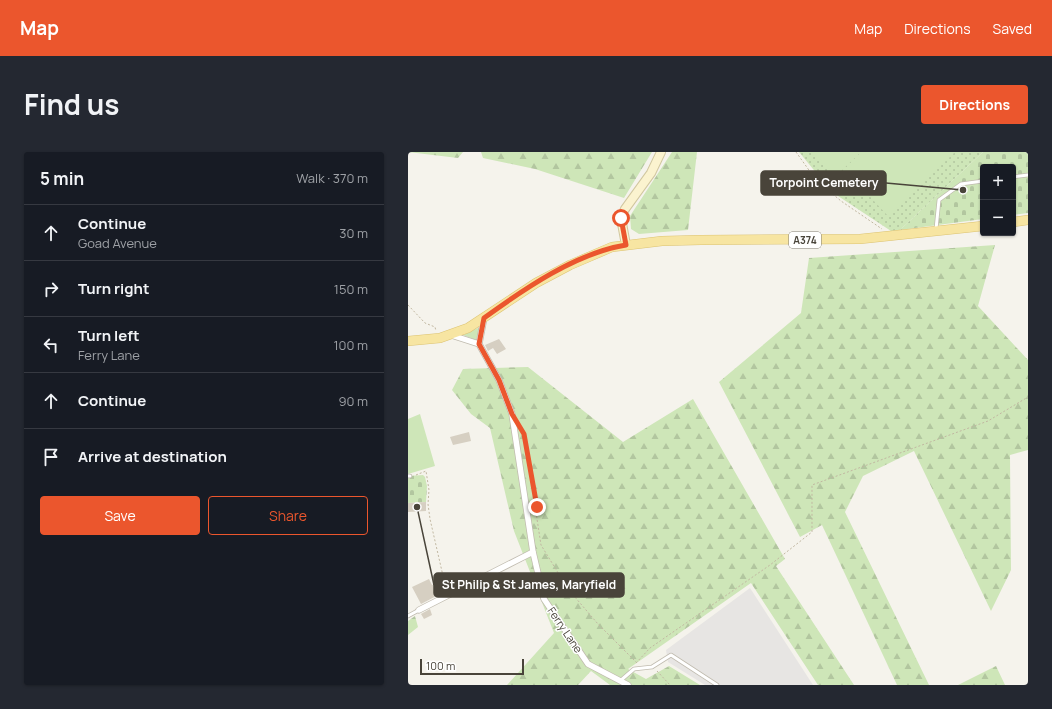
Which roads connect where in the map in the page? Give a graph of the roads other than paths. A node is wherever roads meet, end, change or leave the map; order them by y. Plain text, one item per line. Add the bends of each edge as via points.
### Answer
1 (661, 152) edge
2 (1028, 175) edge
3 (1016, 177) edge
4 (980, 181) edge
5 (1028, 220) edge
6 (1016, 222) edge
7 (980, 226) edge
8 (935, 232) junction
9 (626, 245) junction
10 (484, 318) junction
11 (451, 335) junction
12 (408, 341) edge
13 (479, 344) junction
14 (533, 552) junction
15 (419, 610) joint
16 (408, 616) edge
17 (620, 681) junction
18 (628, 685) edge
19 (717, 685) edge

1 - 9 street via 651,173 621,218
2 - 3 lane
4 - 8 lane via 961,184 939,200
5 - 6 main road
7 - 8 main road, A374
8 - 9 main road, A374 via 886,237 701,240
9 - 10 main road, A374 via 599,252 570,265 536,283
10 - 11 main road, A374
10 - 13 street
11 - 12 main road, A374
11 - 13 street
13 - 14 street, Ferry Lane via 499,380 512,414
14 - 15 street
14 - 17 street, Ferry Lane via 544,599 588,664
15 - 16 lane
17 - 18 street, Ferry Lane
17 - 19 lane via 634,669 649,667 671,654

